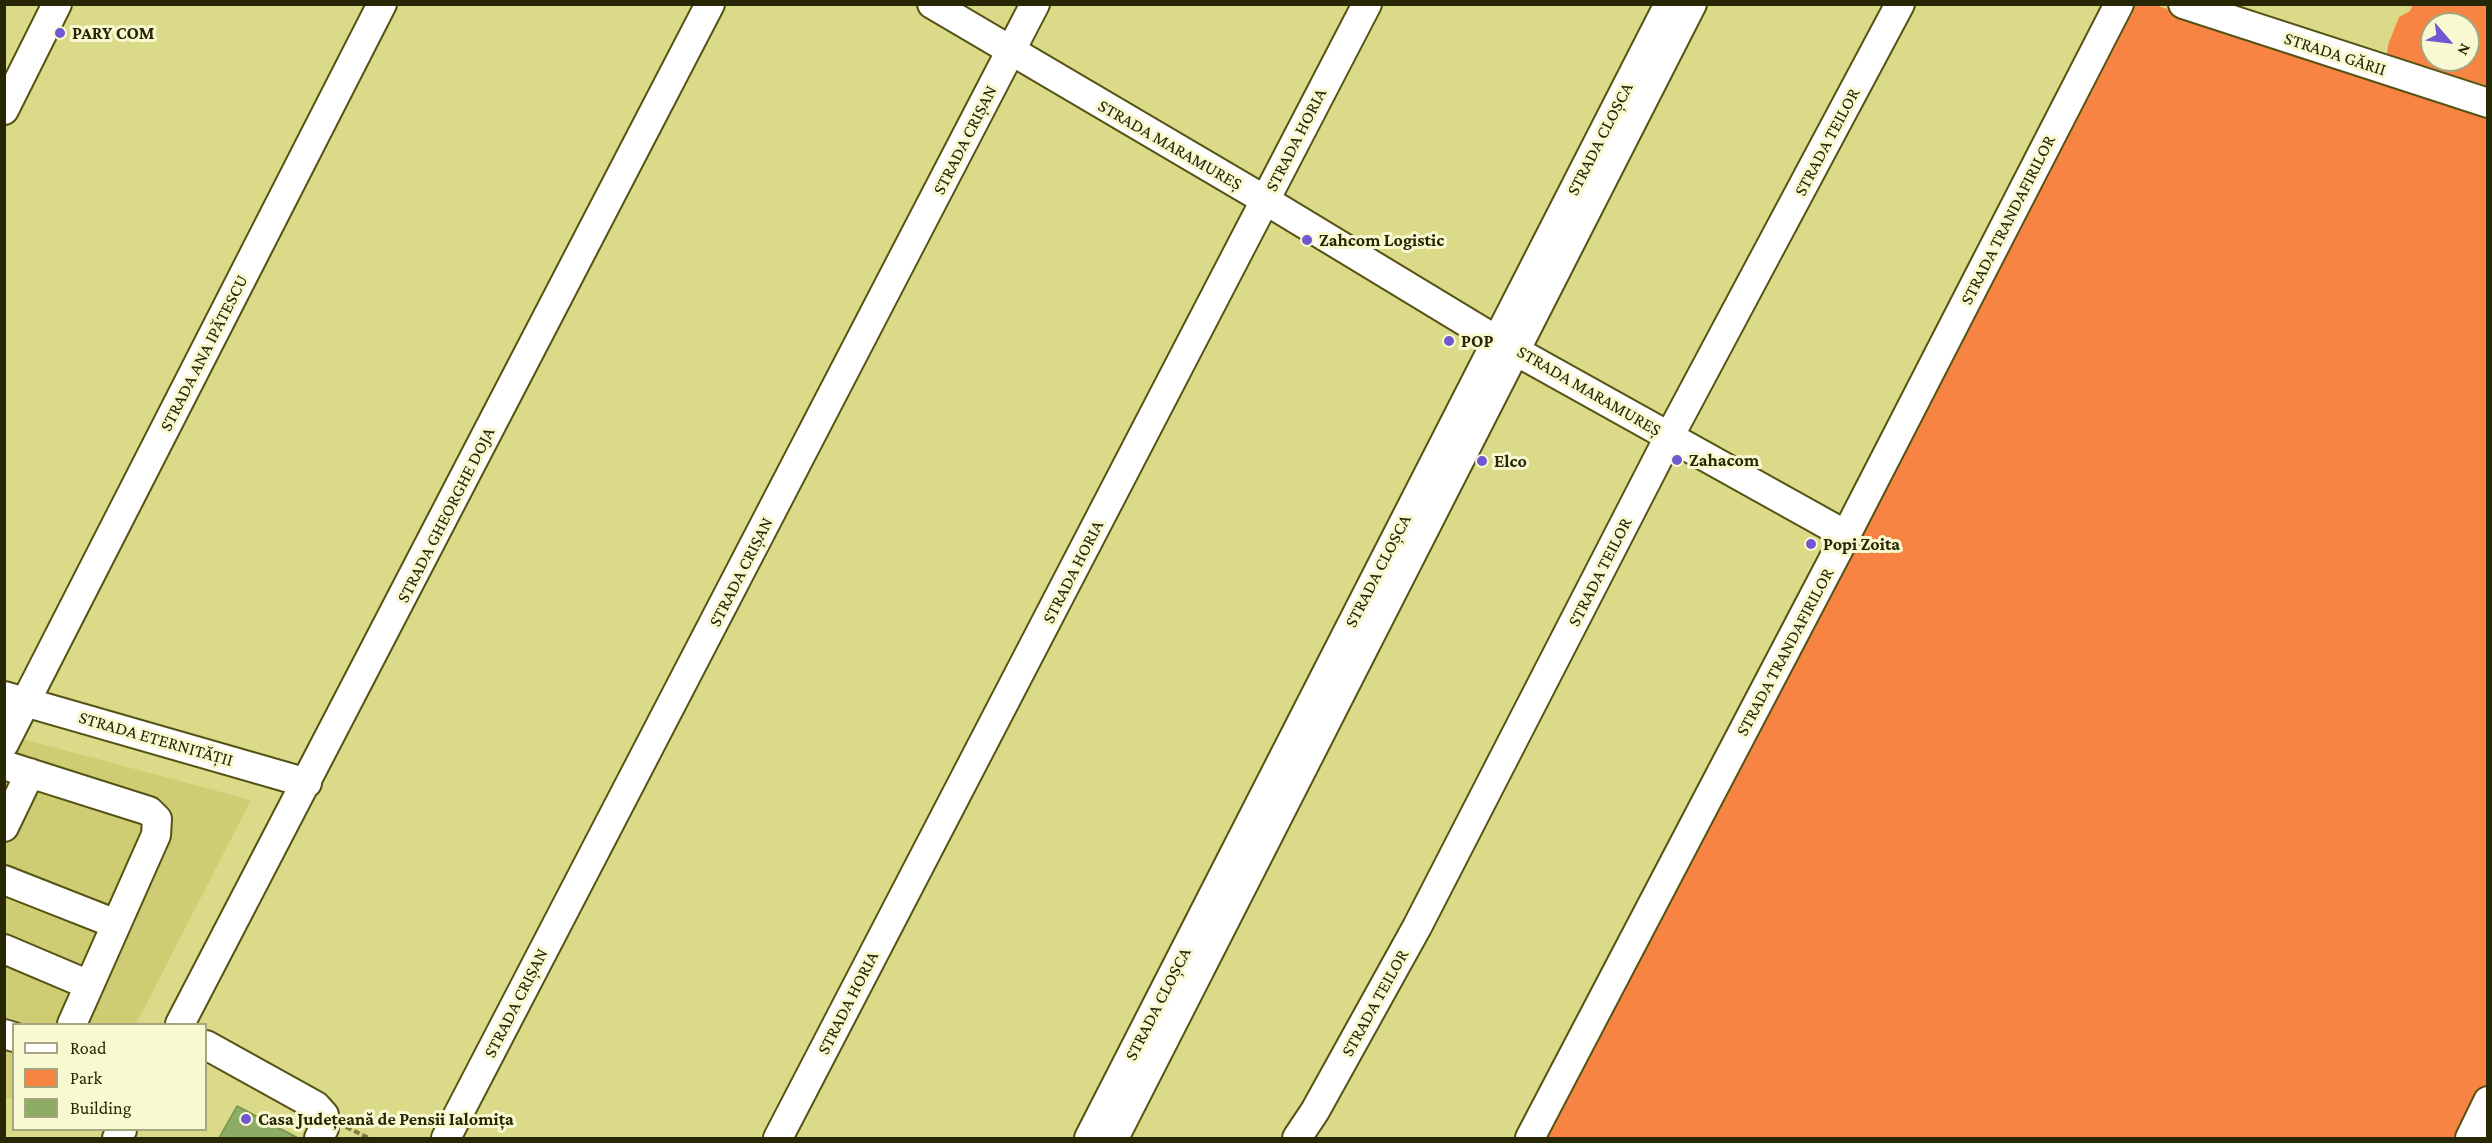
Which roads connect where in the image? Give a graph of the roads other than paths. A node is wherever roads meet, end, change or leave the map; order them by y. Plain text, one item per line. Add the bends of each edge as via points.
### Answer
1 (57, 4) edge
2 (382, 4) edge
3 (710, 4) edge
4 (932, 4) edge
5 (1035, 4) edge
6 (1366, 4) edge
7 (1669, 4) edge
8 (1692, 4) edge
9 (1900, 4) edge
10 (2119, 4) edge
11 (2183, 4) edge
12 (1011, 51) junction
13 (2487, 103) edge
14 (4, 110) edge
15 (1265, 200) junction
16 (1506, 345) junction
17 (1669, 437) junction
18 (1846, 535) junction
19 (15, 699) edge
20 (4, 744) edge
21 (17, 769) edge
22 (307, 783) junction
23 (4, 827) edge
24 (4, 880) edge
25 (116, 924) junction
26 (4, 950) edge
27 (89, 985) junction
28 (72, 1023) edge
29 (181, 1023) edge
30 (207, 1046) edge
31 (2487, 1101) edge
32 (319, 1138) edge
33 (446, 1138) edge
34 (778, 1138) edge
35 (1089, 1138) edge
36 (1114, 1138) edge
37 (1297, 1138) edge
38 (1530, 1138) edge
39 (2470, 1138) edge

1 - 14 street
2 - 19 street, STRADA ANA IPĂTESCU
3 - 22 street, STRADA GHEORGHE DOJA
4 - 12 street, STRADA MARAMUREȘ
5 - 12 street, STRADA CRIȘAN
6 - 15 street, STRADA HORIA
7 - 16 street, STRADA CLOȘCA
8 - 16 street, STRADA CLOȘCA
9 - 17 street, STRADA TEILOR
10 - 18 street, STRADA TRANDAFIRILOR
11 - 13 street, STRADA GĂRII
12 - 15 street, STRADA MARAMUREȘ
12 - 33 street, STRADA CRIȘAN
15 - 16 street, STRADA MARAMUREȘ
15 - 34 street, STRADA HORIA
16 - 17 street, STRADA MARAMUREȘ
16 - 35 street, STRADA CLOȘCA
16 - 36 street, STRADA CLOȘCA
17 - 18 street, STRADA MARAMUREȘ
17 - 37 street, STRADA TEILOR via 1417,927
18 - 38 street, STRADA TRANDAFIRILOR
19 - 20 street, STRADA ANA IPĂTESCU
19 - 22 street, STRADA ETERNITĂȚII
21 - 23 street
21 - 25 street via 149,811 157,819 156,835
22 - 29 street, STRADA GHEORGHE DOJA
24 - 25 street
25 - 27 street
26 - 27 street
27 - 28 street
30 - 32 street via 316,1106 324,1115
31 - 39 street

